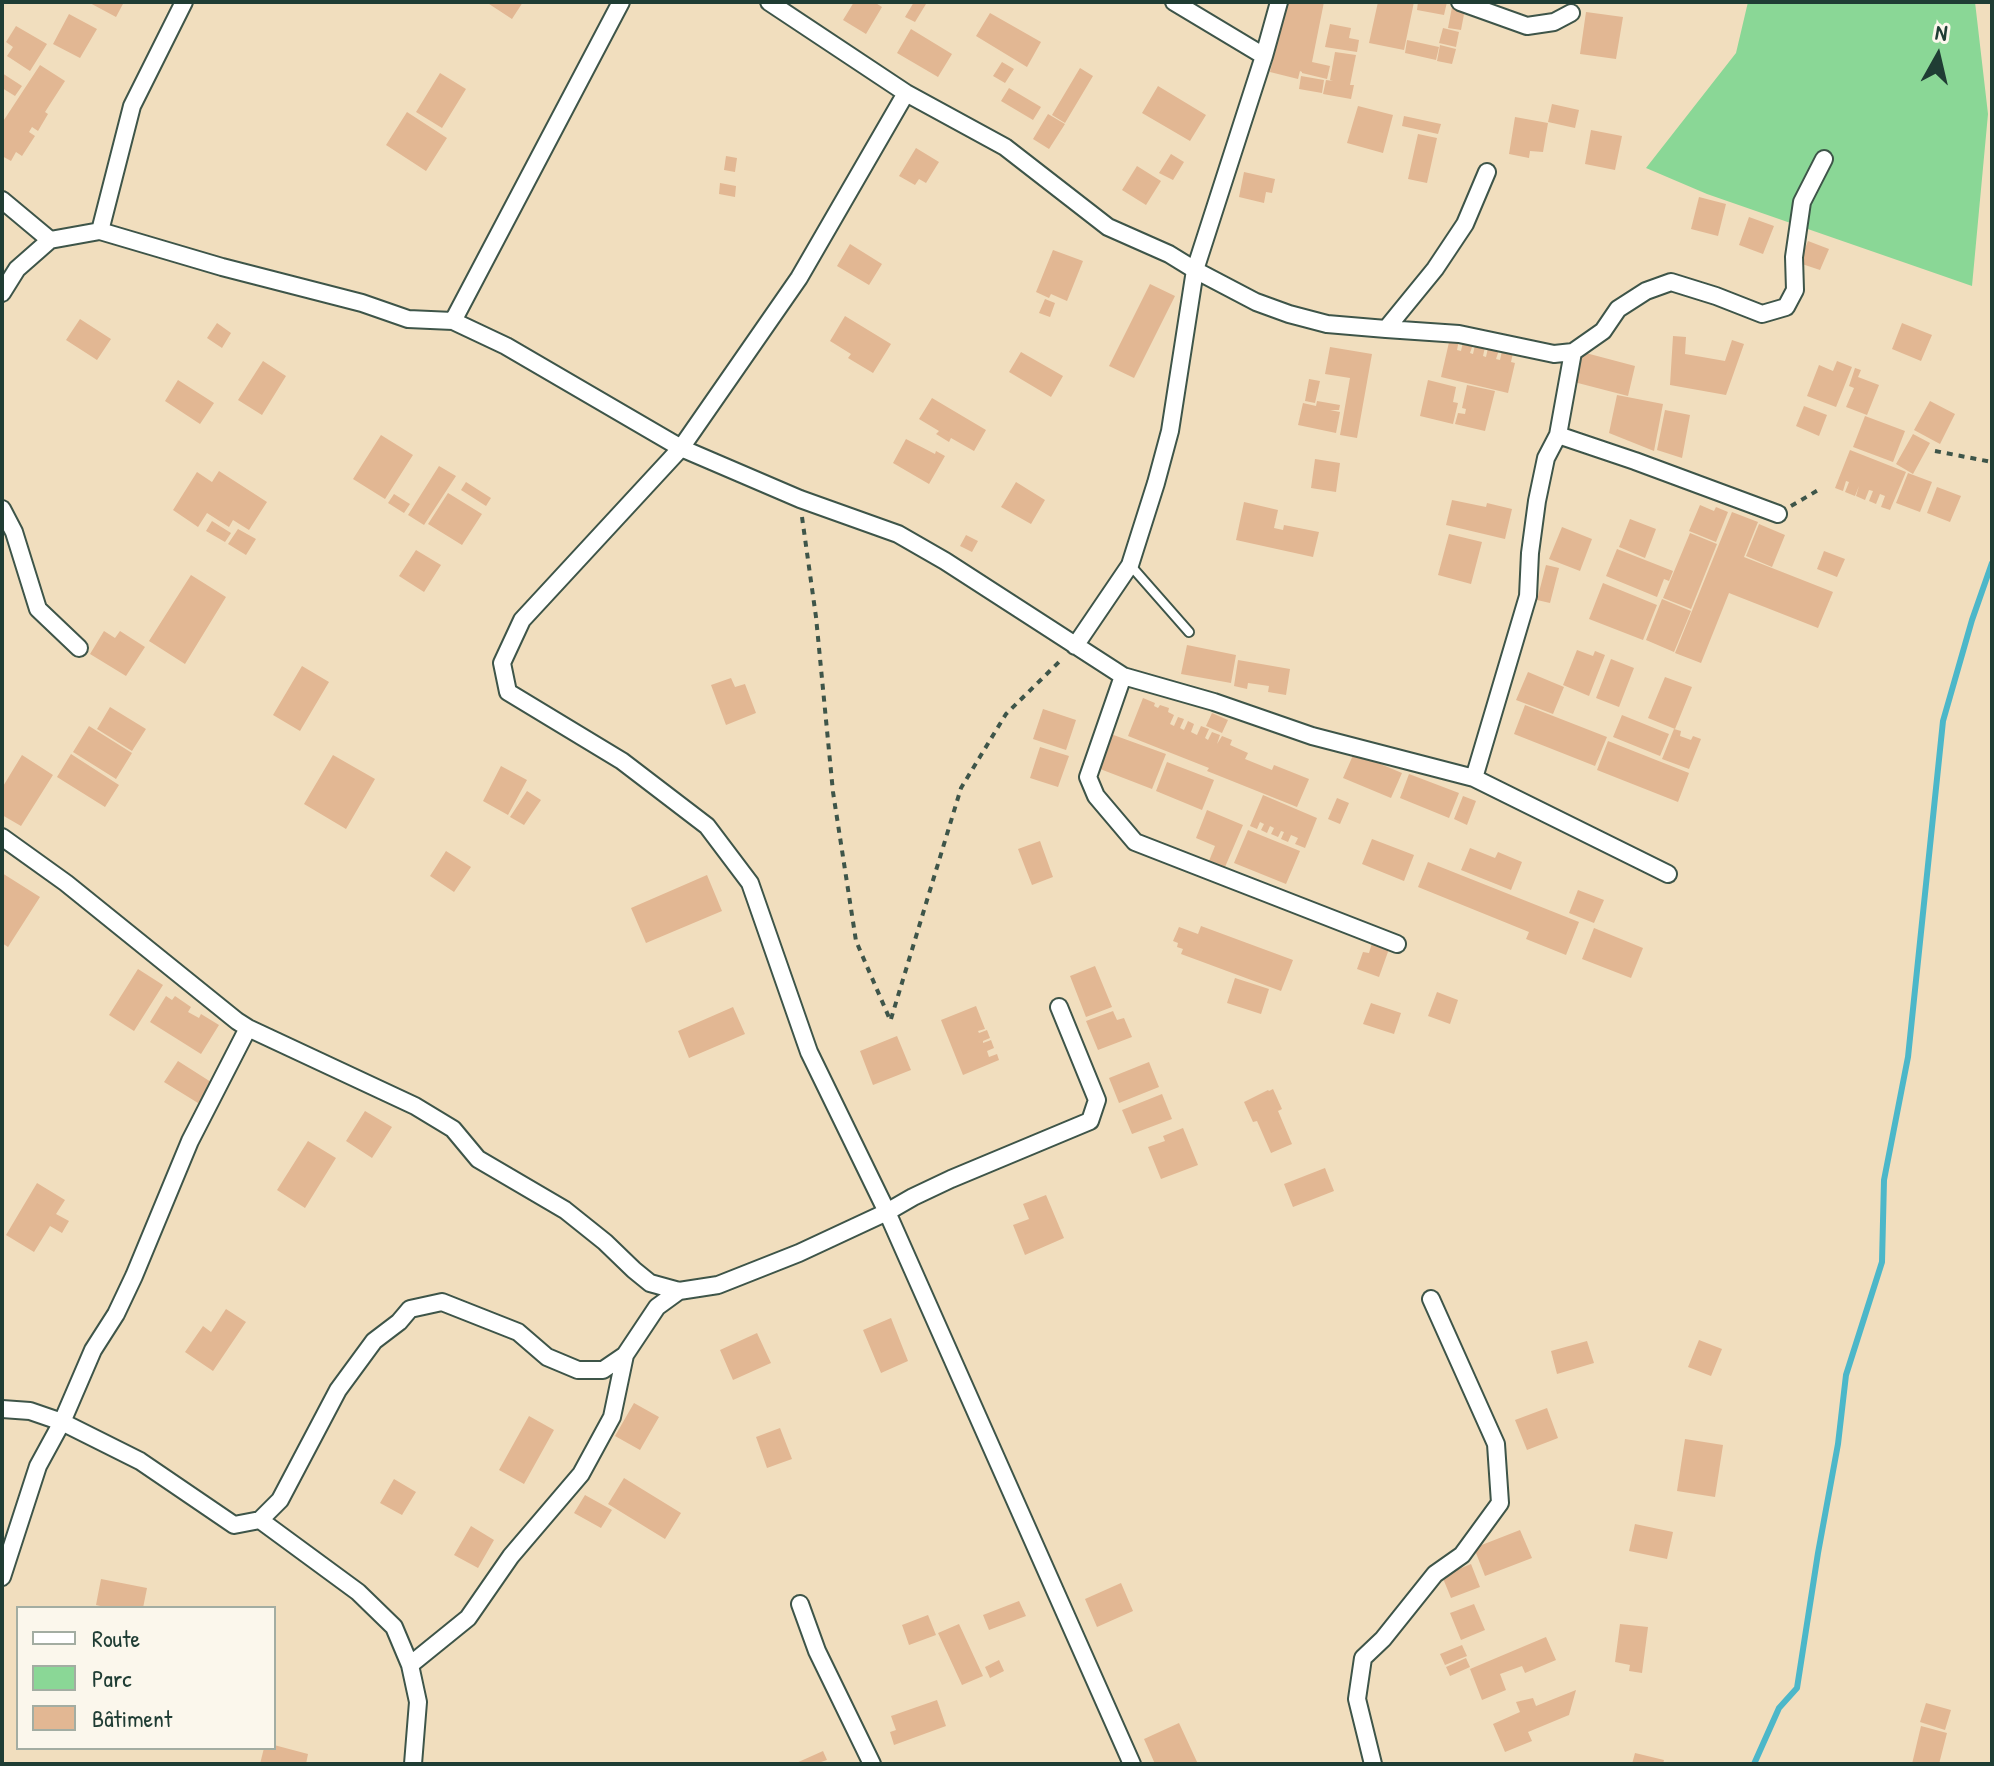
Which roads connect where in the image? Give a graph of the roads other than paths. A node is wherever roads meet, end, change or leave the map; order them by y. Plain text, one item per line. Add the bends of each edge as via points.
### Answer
1 (184, 2) edge
2 (621, 2) edge
3 (769, 2) edge
4 (1174, 2) edge
5 (1279, 2) edge
6 (1460, 2) edge
7 (1571, 13) dead end
8 (1264, 56) junction
9 (906, 93) junction
10 (1824, 159) dead end
11 (1487, 172) dead end
12 (2, 200) edge
13 (100, 231) junction
14 (50, 240) junction
15 (1195, 270) junction
16 (2, 293) edge
17 (453, 321) junction
18 (1386, 329) junction
19 (1573, 352) junction
20 (1558, 435) junction
21 (681, 448) junction
22 (2, 509) edge
23 (1778, 514) road end
24 (1130, 565) junction
25 (1189, 632) dead end
26 (1075, 646) junction
27 (79, 648) dead end
28 (1123, 676) junction
29 (1474, 778) junction
30 (2, 837) edge
31 (1668, 874) dead end
32 (1397, 944) dead end
33 (1059, 1007) dead end
34 (248, 1028) junction
35 (887, 1212) junction
36 (679, 1291) junction
37 (1431, 1299) dead end
38 (625, 1355) junction
39 (2, 1409) edge
40 (62, 1422) junction
41 (260, 1520) junction
42 (2, 1577) edge
43 (800, 1604) dead end
44 (410, 1665) junction
45 (413, 1764) edge
46 (872, 1764) edge
47 (1132, 1764) edge
48 (1373, 1764) edge

1 - 13 street via 132,106
2 - 17 street
3 - 9 street
4 - 8 street
5 - 8 street
6 - 7 street via 1527,26
8 - 15 street
9 - 15 street via 1005,147 1108,227
9 - 21 street via 799,278
10 - 19 street via 1802,202 1795,290 1786,307 1762,314 1671,282 1618,309 1603,331
11 - 18 street via 1465,224
12 - 14 street
13 - 14 street
13 - 17 street via 408,319
14 - 16 street via 17,269
15 - 18 street via 1289,314 1327,324
15 - 24 street via 1170,431
17 - 21 street
18 - 19 street via 1459,334 1554,354
19 - 20 street
20 - 23 street
20 - 29 street via 1546,458 1537,501 1528,596
21 - 26 street via 898,534
21 - 35 street via 522,620 502,663 508,692 622,761 707,826 750,883 809,1052
22 - 27 street via 38,609
24 - 25 lane
24 - 26 street
26 - 28 street
28 - 29 street via 1312,736
28 - 32 street via 1088,777 1096,796 1135,842
29 - 31 street
30 - 34 street
33 - 35 street via 1097,1100 1090,1121
34 - 36 street via 453,1129 478,1159 565,1210 650,1283
34 - 40 street via 190,1141 134,1276 93,1350
35 - 36 street via 718,1285
35 - 47 street
36 - 38 street via 657,1307
37 - 48 street via 1496,1444 1500,1503 1462,1555 1435,1574 1363,1658 1357,1699
38 - 41 street via 603,1370 578,1370 547,1357 518,1332 442,1302 410,1309 374,1341 338,1390 280,1500
38 - 44 street via 612,1417 581,1474 511,1556 468,1618
39 - 40 street
40 - 41 street via 140,1461 234,1525
40 - 42 street via 38,1466
41 - 44 street via 376,1609 394,1627
43 - 46 street
44 - 45 street via 418,1702

